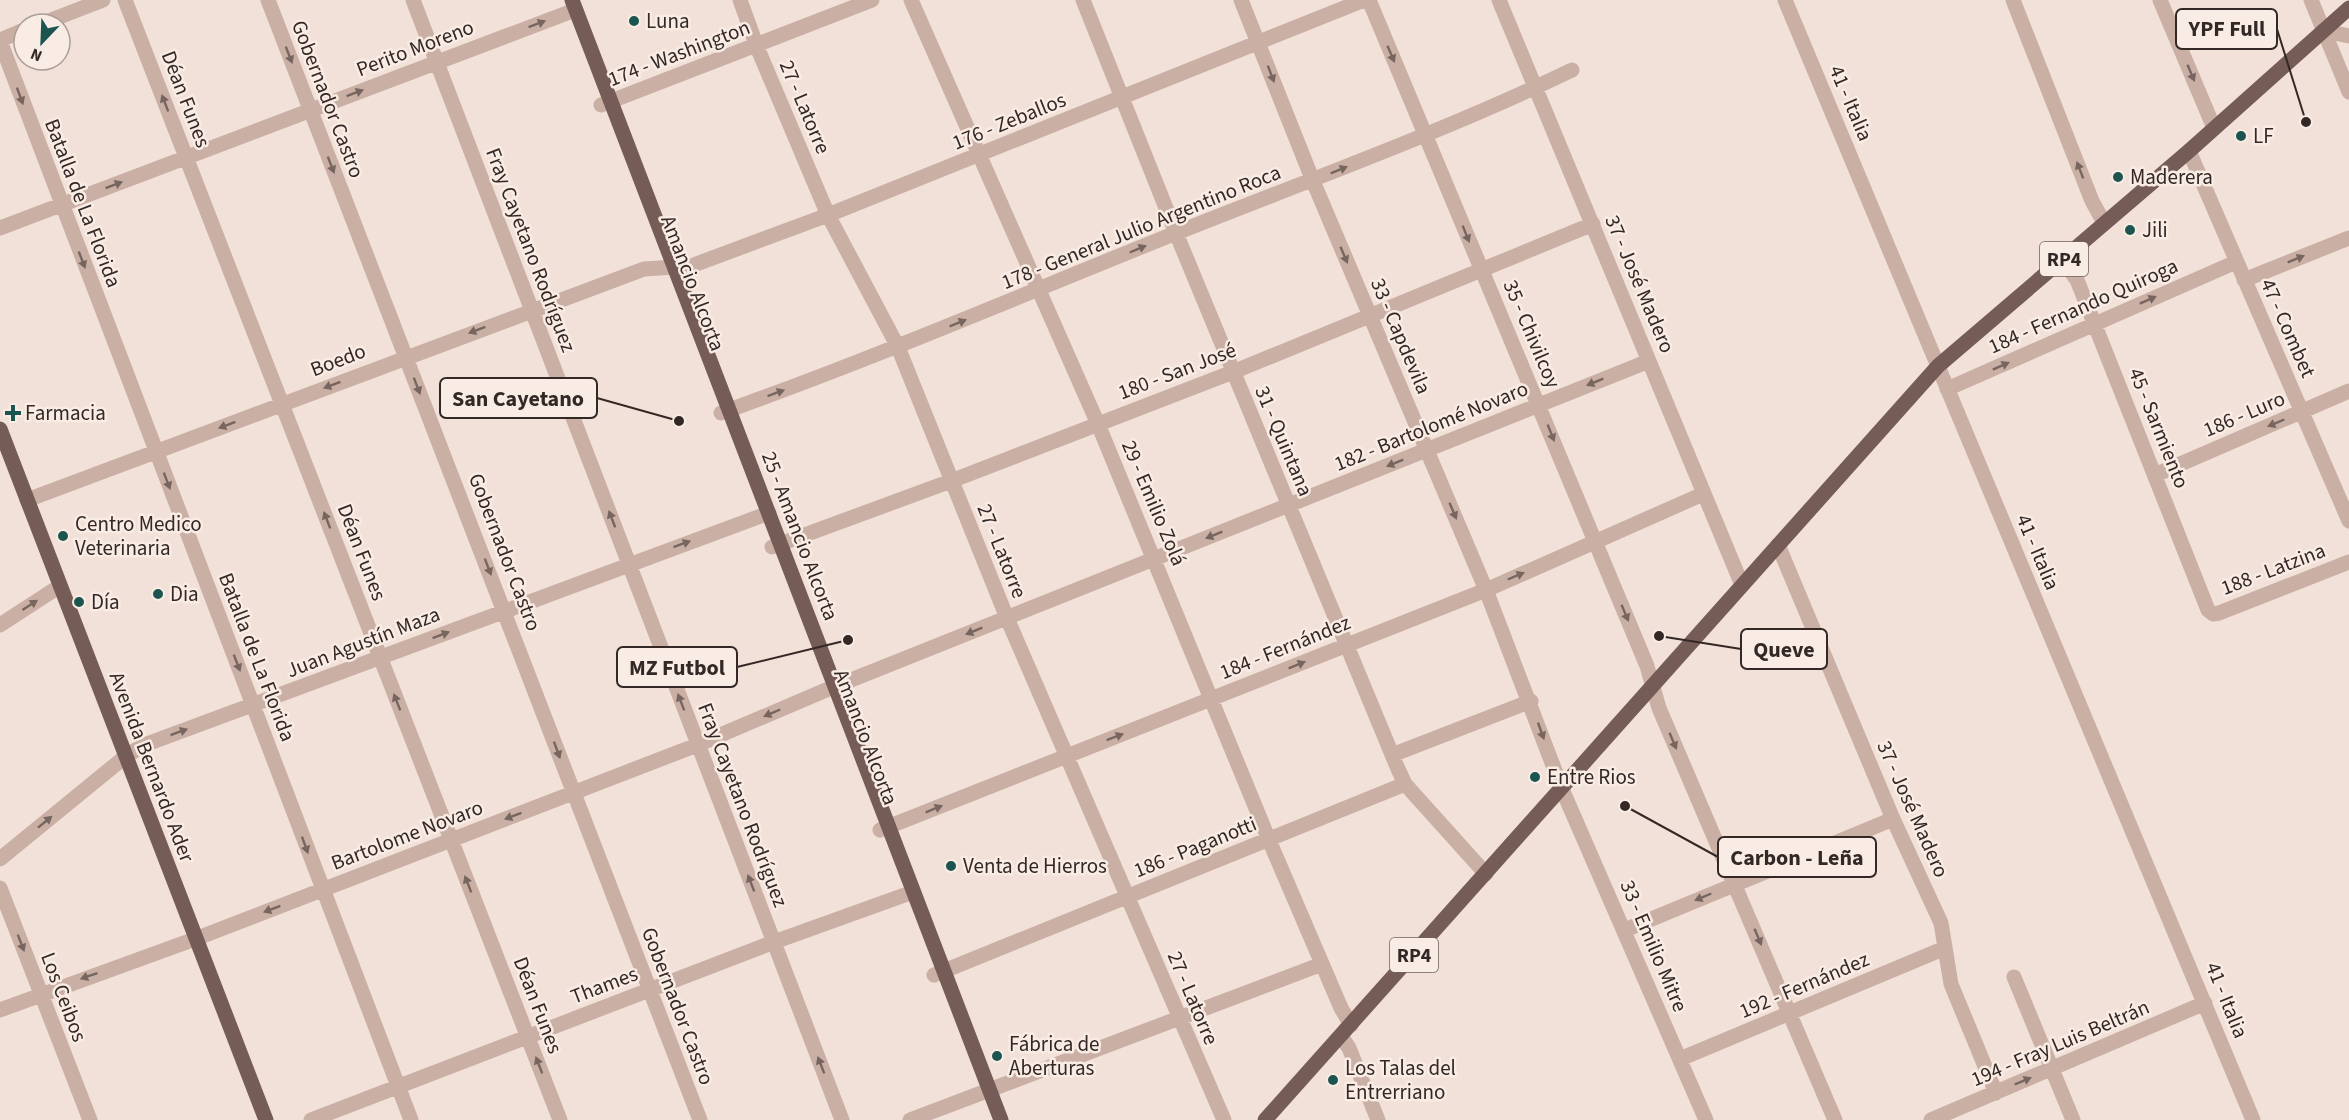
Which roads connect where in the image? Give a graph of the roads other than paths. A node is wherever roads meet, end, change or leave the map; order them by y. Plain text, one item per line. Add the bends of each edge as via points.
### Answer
1 (103, 0) edge
2 (125, 0) edge
3 (268, 0) edge
4 (412, 0) edge
5 (740, 0) edge
6 (872, 0) edge
7 (911, 0) edge
8 (1083, 0) edge
9 (1241, 0) edge
10 (1364, 0) edge
11 (1369, 0) edge
12 (1499, 0) edge
13 (1785, 0) edge
14 (2013, 0) edge
15 (2160, 0) edge
16 (2310, 0) edge
17 (569, 6) edge
18 (2349, 8) edge
19 (72, 12) edge
20 (2324, 32) junction
21 (2349, 36) edge
22 (0, 40) edge
23 (1259, 42) junction
24 (757, 47) junction
25 (436, 63) junction
26 (1572, 70) dead end
27 (1534, 88) junction
28 (2349, 92) edge
29 (1121, 99) junction
30 (606, 103) junction
31 (310, 110) junction
32 (2214, 128) junction
33 (1426, 135) junction
34 (2189, 151) junction
35 (978, 156) junction
36 (186, 158) junction
37 (1313, 181) junction
38 (61, 205) junction
39 (828, 215) junction
40 (1593, 224) junction
41 (2104, 224) junction
42 (0, 228) edge
43 (1176, 233) junction
44 (2349, 238) edge
45 (2062, 260) junction
46 (2236, 262) junction
47 (670, 268) junction
48 (1481, 270) junction
49 (2244, 280) junction
50 (1038, 291) junction
51 (531, 310) junction
52 (1370, 316) junction
53 (2095, 324) junction
54 (898, 347) junction
55 (406, 357) junction
56 (1649, 361) junction
57 (1938, 366) junction
58 (1233, 372) junction
59 (1947, 389) junction
60 (2349, 391) edge
61 (282, 404) junction
62 (1539, 405) junction
63 (2302, 411) junction
64 (725, 412) junction
65 (1098, 424) junction
66 (0, 429) edge
67 (1427, 450) junction
68 (156, 452) junction
69 (2155, 475) junction
70 (951, 481) junction
71 (1703, 494) junction
72 (27, 500) junction
73 (1288, 505) junction
74 (765, 515) junction
75 (2349, 521) edge
76 (1595, 543) junction
77 (1778, 545) junction
78 (776, 546) junction
79 (1155, 559) junction
80 (2349, 562) edge
81 (629, 564) junction
82 (1742, 585) junction
83 (60, 586) junction
84 (1486, 590) junction
85 (505, 610) junction
86 (2213, 614) joint
87 (1007, 618) junction
88 (0, 625) edge
89 (1348, 644) junction
90 (380, 658) junction
91 (1653, 686) junction
92 (830, 689) junction
93 (1212, 700) junction
94 (1530, 701) junction
95 (253, 705) junction
96 (697, 745) junction
97 (1392, 755) junction
98 (126, 756) junction
99 (1067, 756) junction
100 (1406, 784) junction
101 (1562, 789) junction
102 (573, 793) junction
103 (1893, 819) junction
104 (884, 829) junction
105 (451, 840) junction
106 (1269, 840) junction
107 (0, 859) edge
108 (1486, 873) junction
109 (1735, 883) junction
110 (0, 888) edge
111 (322, 890) junction
112 (909, 893) junction
113 (1127, 897) junction
114 (1624, 930) junction
115 (195, 939) junction
116 (774, 942) junction
117 (1945, 948) junction
118 (1322, 964) junction
119 (938, 974) junction
120 (2014, 977) dead end
121 (649, 990) junction
122 (40, 993) junction
123 (2205, 1003) junction
124 (0, 1010) edge
125 (1791, 1014) junction
126 (1180, 1020) junction
127 (1346, 1030) junction
128 (527, 1037) junction
129 (1680, 1059) junction
130 (2052, 1069) junction
131 (398, 1086) junction
132 (985, 1092) junction
133 (1996, 1093) junction
134 (1959, 1115) edge
135 (90, 1120) edge
136 (266, 1120) edge
137 (311, 1120) edge
138 (411, 1120) edge
139 (560, 1120) edge
140 (700, 1120) edge
141 (842, 1120) edge
142 (910, 1120) edge
143 (990, 1120) edge
144 (1001, 1120) edge
145 (1224, 1120) edge
146 (1265, 1120) edge
147 (1378, 1120) edge
148 (1706, 1120) edge
149 (1835, 1120) edge
150 (1930, 1120) edge
151 (2073, 1120) edge
152 (2253, 1120) edge

1 - 19 street
36 -> 2 street, Déan Funes
3 -> 31 street, Gobernador Castro
4 - 25 street, Fray Cayetano Rodríguez
5 - 24 street, 27 - Latorre
6 - 24 street, 174 - Washington
7 - 35 street, 29 - Emilio Zolá
8 - 29 street, 31 - Quintana
9 - 23 street, 33 - Capdevila
10 - 23 street, 176 - Zeballos
11 -> 33 street, 35 - Chivilcoy
12 - 27 street, 37 - José Madero
13 - 57 street, 41 - Italia
41 -> 14 street
15 -> 32 street
16 - 20 street
25 -> 17 street, Perito Moreno
17 - 30 main road, Amancio Alcorta
18 - 20 main road, RP4
20 - 21 street
20 - 28 street
20 - 32 main road, RP4
22 -> 38 street, Batalla de La Florida
23 - 29 street, 176 - Zeballos
23 -> 37 street, 33 - Capdevila
24 - 30 street, 174 - Washington
24 - 39 street, 27 - Latorre
31 -> 25 street, Perito Moreno
25 - 51 street, Fray Cayetano Rodríguez
26 - 27 street, 178 - General Julio Argentino Roca
27 - 33 street, 178 - General Julio Argentino Roca
27 - 40 street, 37 - José Madero
29 - 35 street, 176 - Zeballos
29 - 43 street, 31 - Quintana
30 - 47 main road, Amancio Alcorta
31 - 36 street, Perito Moreno
31 -> 55 street, Gobernador Castro
32 - 34 main road, RP4
37 -> 33 street, 178 - General Julio Argentino Roca
33 -> 48 street, 35 - Chivilcoy
34 - 41 main road, RP4
34 - 46 street, 47 - Combet
35 - 39 street, 176 - Zeballos
35 - 50 street, 29 - Emilio Zolá
38 -> 36 street, Perito Moreno
36 - 61 street, Déan Funes
37 - 43 street, 178 - General Julio Argentino Roca
37 -> 52 street, 33 - Capdevila
38 - 42 street, Perito Moreno
38 -> 68 street, Batalla de La Florida
39 - 47 street, 176 - Zeballos via 691,266
39 - 54 street, 27 - Latorre
40 - 48 street, 180 - San José
40 - 56 street, 37 - José Madero
41 - 45 main road, RP4
50 -> 43 street, 178 - General Julio Argentino Roca
43 - 58 street, 31 - Quintana
49 -> 44 street
45 - 53 street, 45 - Sarmiento via 2077,280
45 - 57 main road, RP4
46 - 49 street, 47 - Combet
53 -> 46 street, 184 - Fernando Quiroga
47 - 51 street, Boedo via 644,269
47 - 64 main road, Amancio Alcorta
48 - 52 street, 180 - San José
48 - 62 street, 35 - Chivilcoy
49 - 63 street, 47 - Combet
54 -> 50 street, 178 - General Julio Argentino Roca
50 - 65 street, 29 - Emilio Zolá
51 -> 55 street, Boedo
81 -> 51 street, Fray Cayetano Rodríguez
52 - 58 street, 180 - San José
52 - 67 street, 33 - Capdevila
59 -> 53 street, 184 - Fernando Quiroga
53 - 69 street, 45 - Sarmiento
64 -> 54 street, 178 - General Julio Argentino Roca
54 - 70 street, 27 - Latorre
55 -> 61 street, Boedo
55 -> 85 street, Gobernador Castro
56 -> 62 street, 182 - Bartolomé Novaro
56 - 71 street, 37 - José Madero
57 - 59 street, 41 - Italia
57 - 77 main road, RP4
58 - 65 street, 180 - San José
58 - 73 street, 31 - Quintana
59 - 123 street, 41 - Italia
60 - 63 street, 186 - Luro
61 -> 68 street, Boedo
90 -> 61 street, Déan Funes
62 - 67 street, 182 - Bartolomé Novaro
62 -> 76 street, 35 - Chivilcoy
63 -> 69 street, 186 - Luro
63 - 75 street, 47 - Combet
64 - 74 main road, Amancio Alcorta
65 - 70 street, 180 - San José
65 - 79 street, 29 - Emilio Zolá
66 - 72 main road, Avenida Bernardo Ader
67 -> 73 street, 182 - Bartolomé Novaro
67 -> 84 street, 33 - Capdevila
68 - 72 street, Boedo
68 -> 95 street, Batalla de La Florida
69 - 86 street, 45 - Sarmiento via 2208,610
70 - 78 street, 180 - San José
70 - 87 street, 27 - Latorre
71 - 76 street, 184 - Fernández
71 - 82 street, 37 - José Madero
72 - 83 main road, Avenida Bernardo Ader
73 -> 79 street, 182 - Bartolomé Novaro
73 - 89 street, 31 - Quintana
74 - 78 main road, Amancio Alcorta
81 -> 74 street, Juan Agustín Maza
84 -> 76 street, 184 - Fernández
76 -> 91 street, 35 - Chivilcoy
77 - 82 main road, RP4
77 - 103 street, 37 - José Madero
78 - 92 main road, 25 - Amancio Alcorta
79 - 87 street, 182 - Bartolomé Novaro
79 - 93 street, 29 - Emilio Zolá
80 - 86 street, 188 - Latzina
81 - 85 street, Juan Agustín Maza
96 -> 81 street, Fray Cayetano Rodríguez
82 - 91 main road, RP4
88 -> 83 street
83 - 98 main road, Avenida Bernardo Ader
84 - 89 street, 184 - Fernández
84 - 94 street, 33 - Capdevila
90 -> 85 street, Juan Agustín Maza
85 -> 102 street, Gobernador Castro
87 -> 92 street, 182 - Bartolomé Novaro
87 - 99 street, 27 - Latorre
93 -> 89 street, 184 - Fernández
89 - 97 street, 31 - Quintana
90 - 95 street, Juan Agustín Maza
105 -> 90 street, Déan Funes
91 - 101 main road, RP4
91 -> 109 street, 35 - Chivilcoy
92 -> 96 street, Bartolome Novaro
92 - 104 main road, 25 - Amancio Alcorta
99 -> 93 street, 184 - Fernández
93 - 106 street, 29 - Emilio Zolá
94 - 97 street
94 -> 101 street, 33 - Capdevila
98 -> 95 street, Juan Agustín Maza via 144,745
95 -> 111 street, Batalla de La Florida
96 - 102 street, Bartolome Novaro
116 -> 96 street, Fray Cayetano Rodríguez
97 - 100 street, 31 - Quintana
107 -> 98 street, Juan Agustín Maza
98 - 115 main road, Avenida Bernardo Ader
104 -> 99 street, 184 - Fernández
99 - 113 street, 27 - Latorre
100 - 106 street, 186 - Paganotti
100 - 108 street, 31 - Quintana
101 - 108 main road, RP4
101 - 114 street, 33 - Emilio Mitre
102 -> 105 street, Bartolome Novaro
102 - 121 street, Gobernador Castro
103 - 109 street
103 - 117 street, 37 - José Madero via 1941,923
104 - 112 main road, 25 - Amancio Alcorta
105 - 111 street, Bartolome Novaro
128 -> 105 street, Déan Funes
106 - 113 street, 186 - Paganotti
106 - 118 street, 29 - Emilio Zolá
108 - 127 main road, RP4
109 -> 114 street
109 -> 125 street, 35 - Chivilcoy
110 -> 122 street, Los Ceibos
111 -> 115 street, Bartolome Novaro
111 - 131 street, Batalla de La Florida
112 - 116 street, Thames
112 - 119 main road, 25 - Amancio Alcorta
113 - 119 street, 186 - Paganotti
113 - 126 street, 27 - Latorre
114 - 129 street, 33 - Emilio Mitre
115 -> 122 street, Bartolome Novaro
115 - 136 main road, Avenida Bernardo Ader
116 - 121 street, Thames
141 -> 116 street, Fray Cayetano Rodríguez
117 - 125 street, 192 - Fernández
117 - 133 street, 37 - José Madero via 1952,984
118 - 126 street
118 - 127 street, 29 - Emilio Zolá
119 - 132 main road, 25 - Amancio Alcorta
120 - 130 street
121 - 128 street, Thames
121 - 140 street, Gobernador Castro
122 - 124 street, Bartolome Novaro
122 - 135 street, Los Ceibos
123 - 130 street, 194 - Fray Luis Beltrán
123 - 152 street, 41 - Italia
125 - 129 street, 192 - Fernández
125 - 149 street, 35 - Chivilcoy
126 - 132 street
126 - 145 street, 27 - Latorre
127 - 146 main road, RP4
127 - 147 street, 29 - Emilio Zolá via 1349,1048
128 - 131 street, Thames
139 -> 128 street, Déan Funes
129 - 148 street, 33 - Emilio Mitre
133 -> 130 street, 194 - Fray Luis Beltrán
130 - 151 street
131 - 137 street, Thames
131 - 138 street, Batalla de La Florida
132 - 142 street
132 - 143 main road
132 - 144 main road, 25 - Amancio Alcorta
133 - 134 street, 194 - Fray Luis Beltrán
134 - 150 street, 194 - Fray Luis Beltrán

